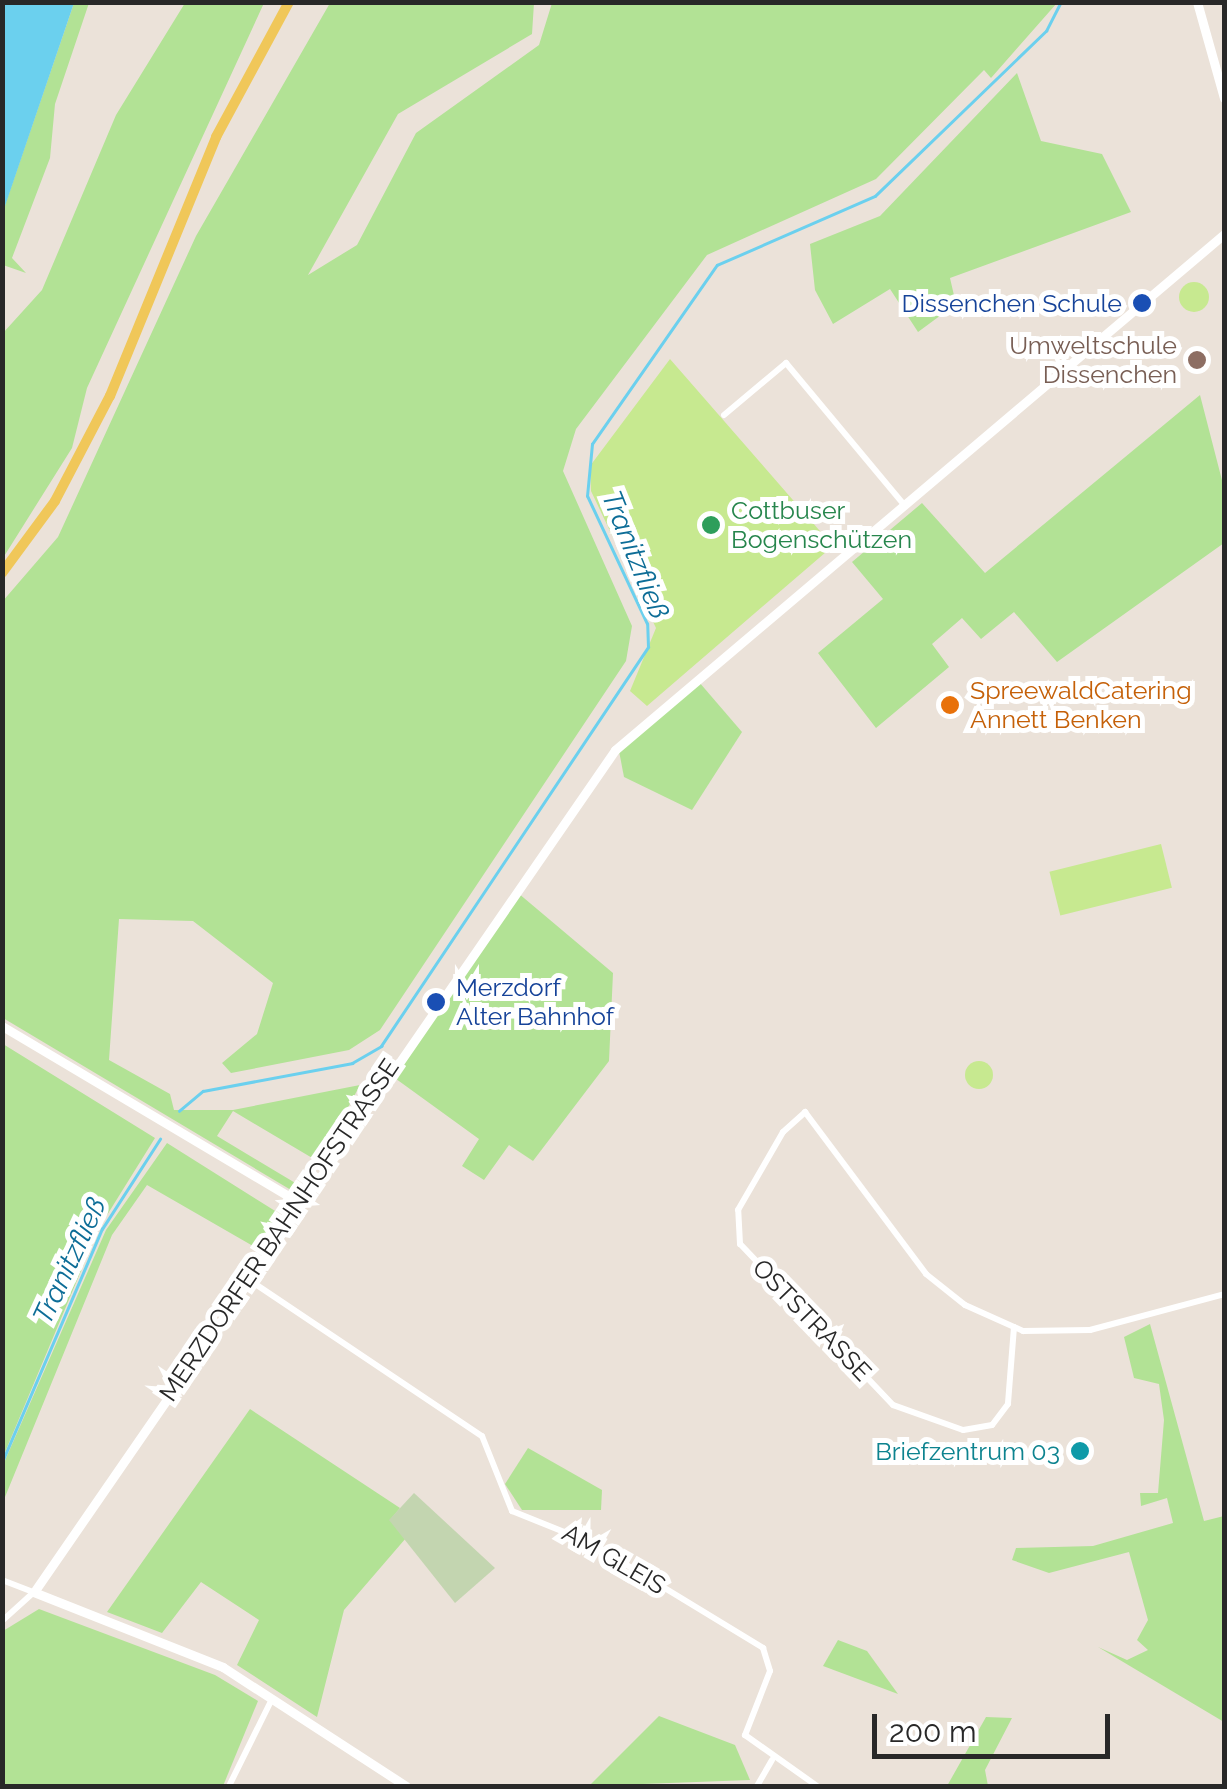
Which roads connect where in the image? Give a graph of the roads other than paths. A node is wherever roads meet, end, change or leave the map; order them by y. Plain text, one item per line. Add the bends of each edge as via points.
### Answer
1 (289, 2) edge
2 (1198, 2) edge
3 (1224, 98) edge
4 (1224, 234) edge
5 (724, 414) dead end
6 (902, 502) junction
7 (2, 573) edge
8 (2, 1026) edge
9 (298, 1202) junction
10 (247, 1279) junction
11 (1224, 1294) edge
12 (1014, 1328) junction
13 (2, 1580) edge
14 (34, 1592) junction
15 (2, 1620) edge
16 (272, 1698) junction
17 (772, 1760) junction
18 (229, 1786) edge
19 (406, 1786) edge
20 (758, 1786) edge
21 (817, 1786) edge

1 - 7 main road via 216,137 110,396 55,502
2 - 3 street
4 - 6 street, MERZDORFER BAHNHOFSTRASSE
5 - 6 street via 786,363
6 - 9 street, MERZDORFER BAHNHOFSTRASSE via 633,731 551,836
8 - 9 street
9 - 10 street, MERZDORFER BAHNHOFSTRASSE
10 - 14 street, MERZDORFER BAHNHOFSTRASSE
10 - 17 street, AM GLEIS via 482,1436 512,1511 589,1542 763,1648 770,1671 744,1727
11 - 12 street via 1090,1330
12 - 12 street, OSTSTRASSE via 926,1274 805,1112 782,1132 738,1210 740,1244 894,1405 964,1430 992,1424 1008,1404
13 - 14 street
14 - 15 street, MERZDORFER BAHNHOFSTRASSE
14 - 16 street via 224,1666
16 - 18 street
16 - 19 street
17 - 20 street
17 - 21 street, AM GLEIS

